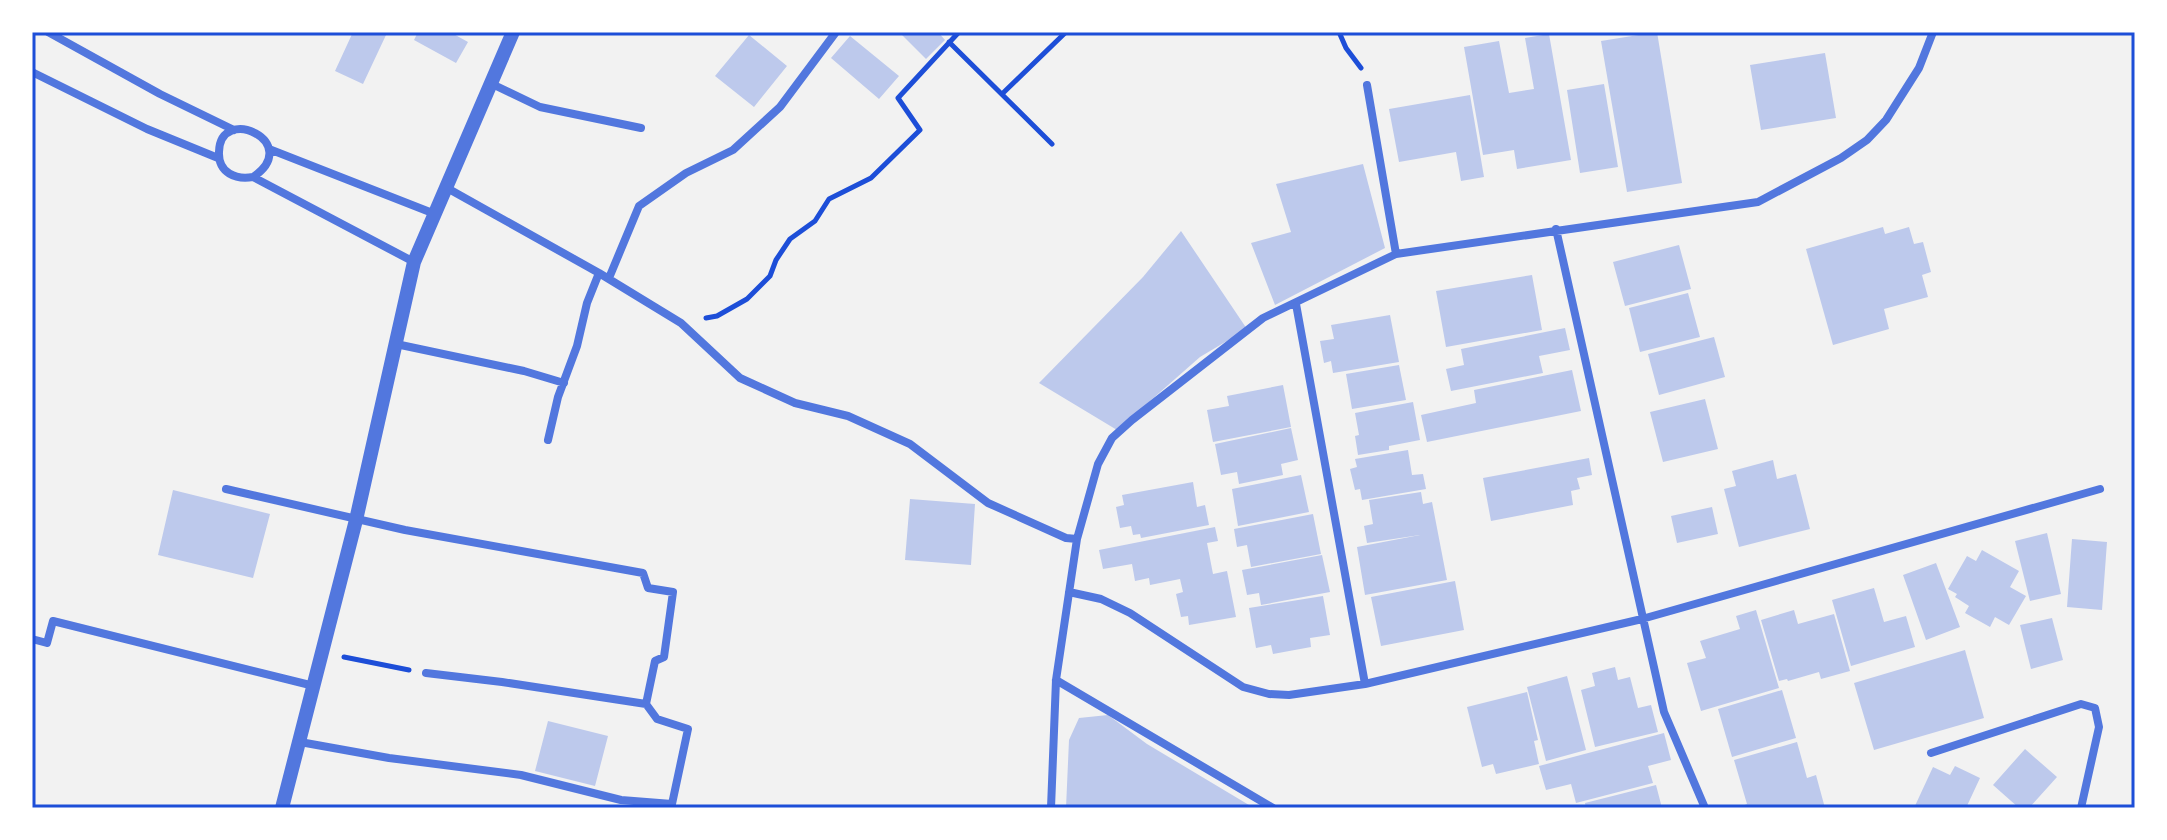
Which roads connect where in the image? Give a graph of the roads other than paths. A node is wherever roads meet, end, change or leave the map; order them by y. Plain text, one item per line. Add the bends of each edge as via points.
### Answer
1 (48, 32) edge
2 (513, 32) edge
3 (836, 32) edge
4 (1933, 32) edge
5 (32, 72) edge
6 (492, 84) junction
7 (1367, 85) road end
8 (641, 128) dead end
9 (234, 130) junction
10 (269, 149) junction
11 (218, 158) junction
12 (253, 177) junction
13 (447, 188) junction
14 (435, 214) junction
15 (1556, 229) junction
16 (1396, 254) junction
17 (414, 262) junction
18 (599, 273) junction
19 (609, 278) junction
20 (1296, 304) junction
21 (396, 344) junction
22 (564, 383) junction
23 (548, 440) dead end
24 (226, 489) dead end
25 (2100, 489) dead end
26 (356, 520) junction
27 (1077, 539) junction
28 (1069, 592) junction
29 (1642, 619) junction
30 (32, 639) edge
31 (426, 673) road end
32 (1056, 680) junction
33 (1365, 684) junction
34 (315, 686) junction
35 (646, 704) junction
36 (300, 742) junction
37 (1931, 753) dead end
38 (282, 808) edge
39 (1051, 808) edge
40 (1273, 808) edge
41 (1705, 808) edge
42 (2081, 808) edge

1 - 9 street
2 - 6 street
3 - 19 street via 780,107 733,150 686,173 639,206
4 - 15 street via 1919,68 1867,140 1758,202
5 - 11 street
6 - 8 street via 540,107
6 - 13 street
7 - 16 street
9 - 10 street via 256,131
9 - 11 street via 219,146
10 - 12 street via 263,170
10 - 14 street
11 - 12 street via 231,176
12 - 17 street
13 - 14 street
13 - 18 street
14 - 17 street
15 - 16 street
15 - 29 street
16 - 20 street
17 - 21 street
18 - 19 street
18 - 22 street
19 - 27 street via 681,323 740,378 910,444 988,503
20 - 27 street via 1263,318 1112,438 1098,464
20 - 33 street
21 - 22 street
21 - 26 street
22 - 23 street
24 - 26 street
25 - 29 street
26 - 34 street
26 - 35 street via 643,573 648,588 673,592 664,657 655,661
27 - 28 street
28 - 32 street
28 - 33 street via 1130,613 1243,687 1289,695
29 - 33 street
29 - 41 street via 1664,712
30 - 34 street via 47,643 53,621
31 - 35 street
32 - 39 street
32 - 40 street
34 - 36 street
35 - 36 street via 657,719 688,729 672,804 621,800 521,775
36 - 38 street
37 - 42 street via 2081,704 2095,708 2099,727

